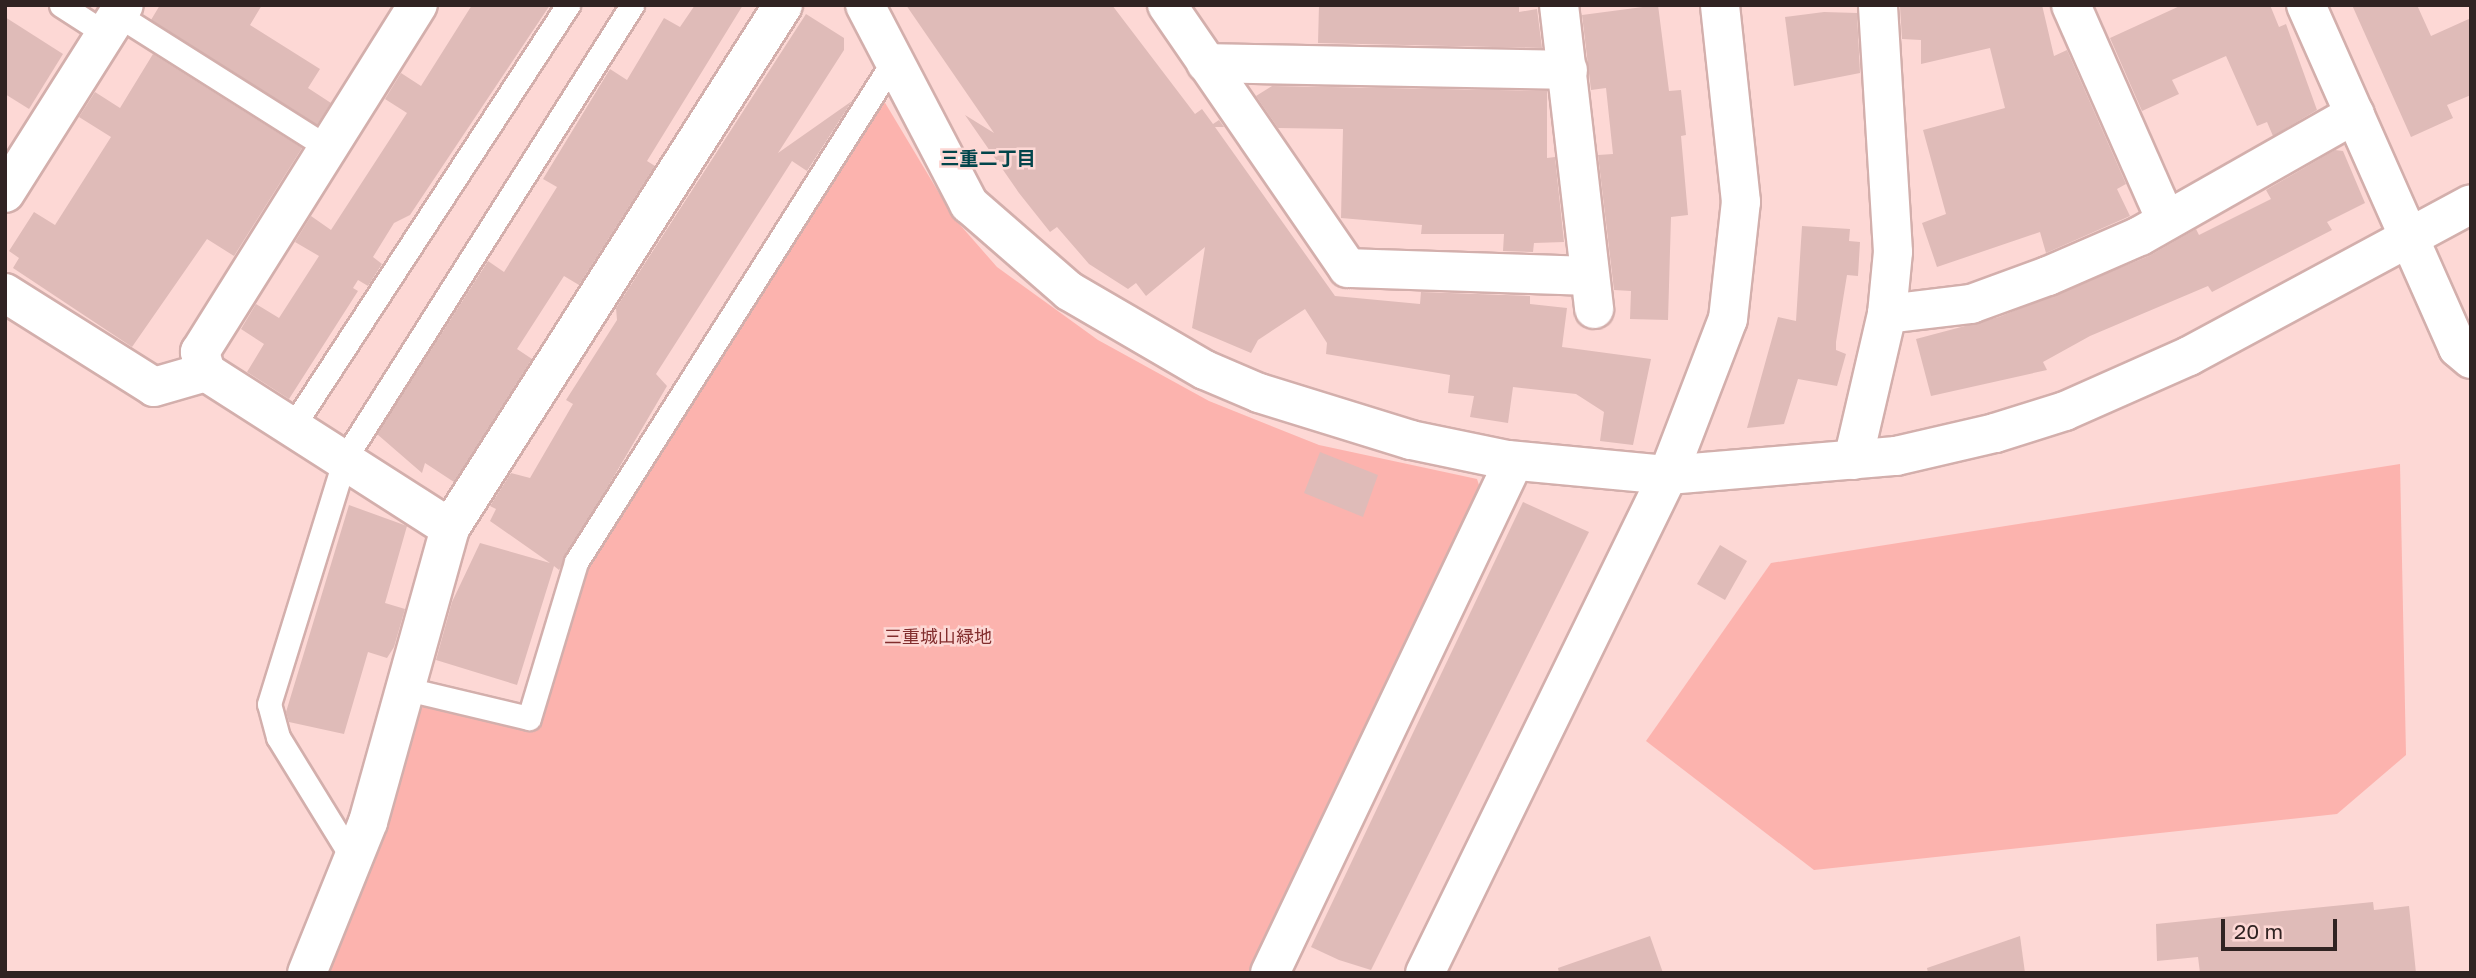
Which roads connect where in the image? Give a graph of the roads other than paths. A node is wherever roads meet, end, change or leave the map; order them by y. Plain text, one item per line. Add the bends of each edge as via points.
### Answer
1 (61, 5) edge
2 (418, 5) edge
3 (568, 5) edge
4 (632, 5) edge
5 (783, 5) edge
6 (865, 5) edge
7 (1167, 5) edge
8 (1559, 5) edge
9 (1720, 5) edge
10 (1878, 5) edge
11 (2071, 5) edge
12 (2306, 5) edge
13 (116, 18) edge
14 (892, 62) junction
15 (1206, 62) junction
16 (1568, 70) junction
17 (2355, 114) junction
18 (328, 148) junction
19 (5, 193) edge
20 (2471, 204) edge
21 (2166, 220) junction
22 (2411, 238) junction
23 (5, 293) edge
24 (1887, 314) junction
25 (2471, 359) edge
26 (206, 372) junction
27 (293, 426) junction
28 (345, 458) junction
29 (1853, 460) junction
30 (1514, 461) junction
31 (1668, 475) junction
32 (450, 528) junction
33 (407, 689) junction
34 (354, 859) junction
35 (307, 973) edge
36 (1270, 973) edge
37 (1425, 973) edge

1 - 13 lane
2 - 18 street
3 - 27 lane
4 - 28 lane
5 - 32 street
6 - 14 street
7 - 15 street
8 - 16 street
9 - 31 street via 1739,156 1738,271 1712,370
10 - 24 street via 1893,219
11 - 21 street
12 - 17 street
13 - 18 lane
13 - 19 street
14 - 30 street via 969,204 1069,291 1205,370 1259,393 1411,440
14 - 33 lane via 576,562 529,718
15 - 16 street
15 - 16 street via 1348,268 1591,292
17 - 21 street
17 - 22 street
18 - 26 street via 200,352
20 - 22 street
21 - 24 street via 2049,276 1971,304
22 - 25 street via 2458,348
22 - 29 street via 2189,356 2076,406 1960,442
23 - 26 street via 153,387
24 - 29 street
26 - 27 street
27 - 28 street
28 - 32 street
28 - 34 lane via 269,704 278,737
29 - 31 street
30 - 31 street
30 - 36 street
31 - 37 street
32 - 33 street
33 - 34 street
34 - 35 street

